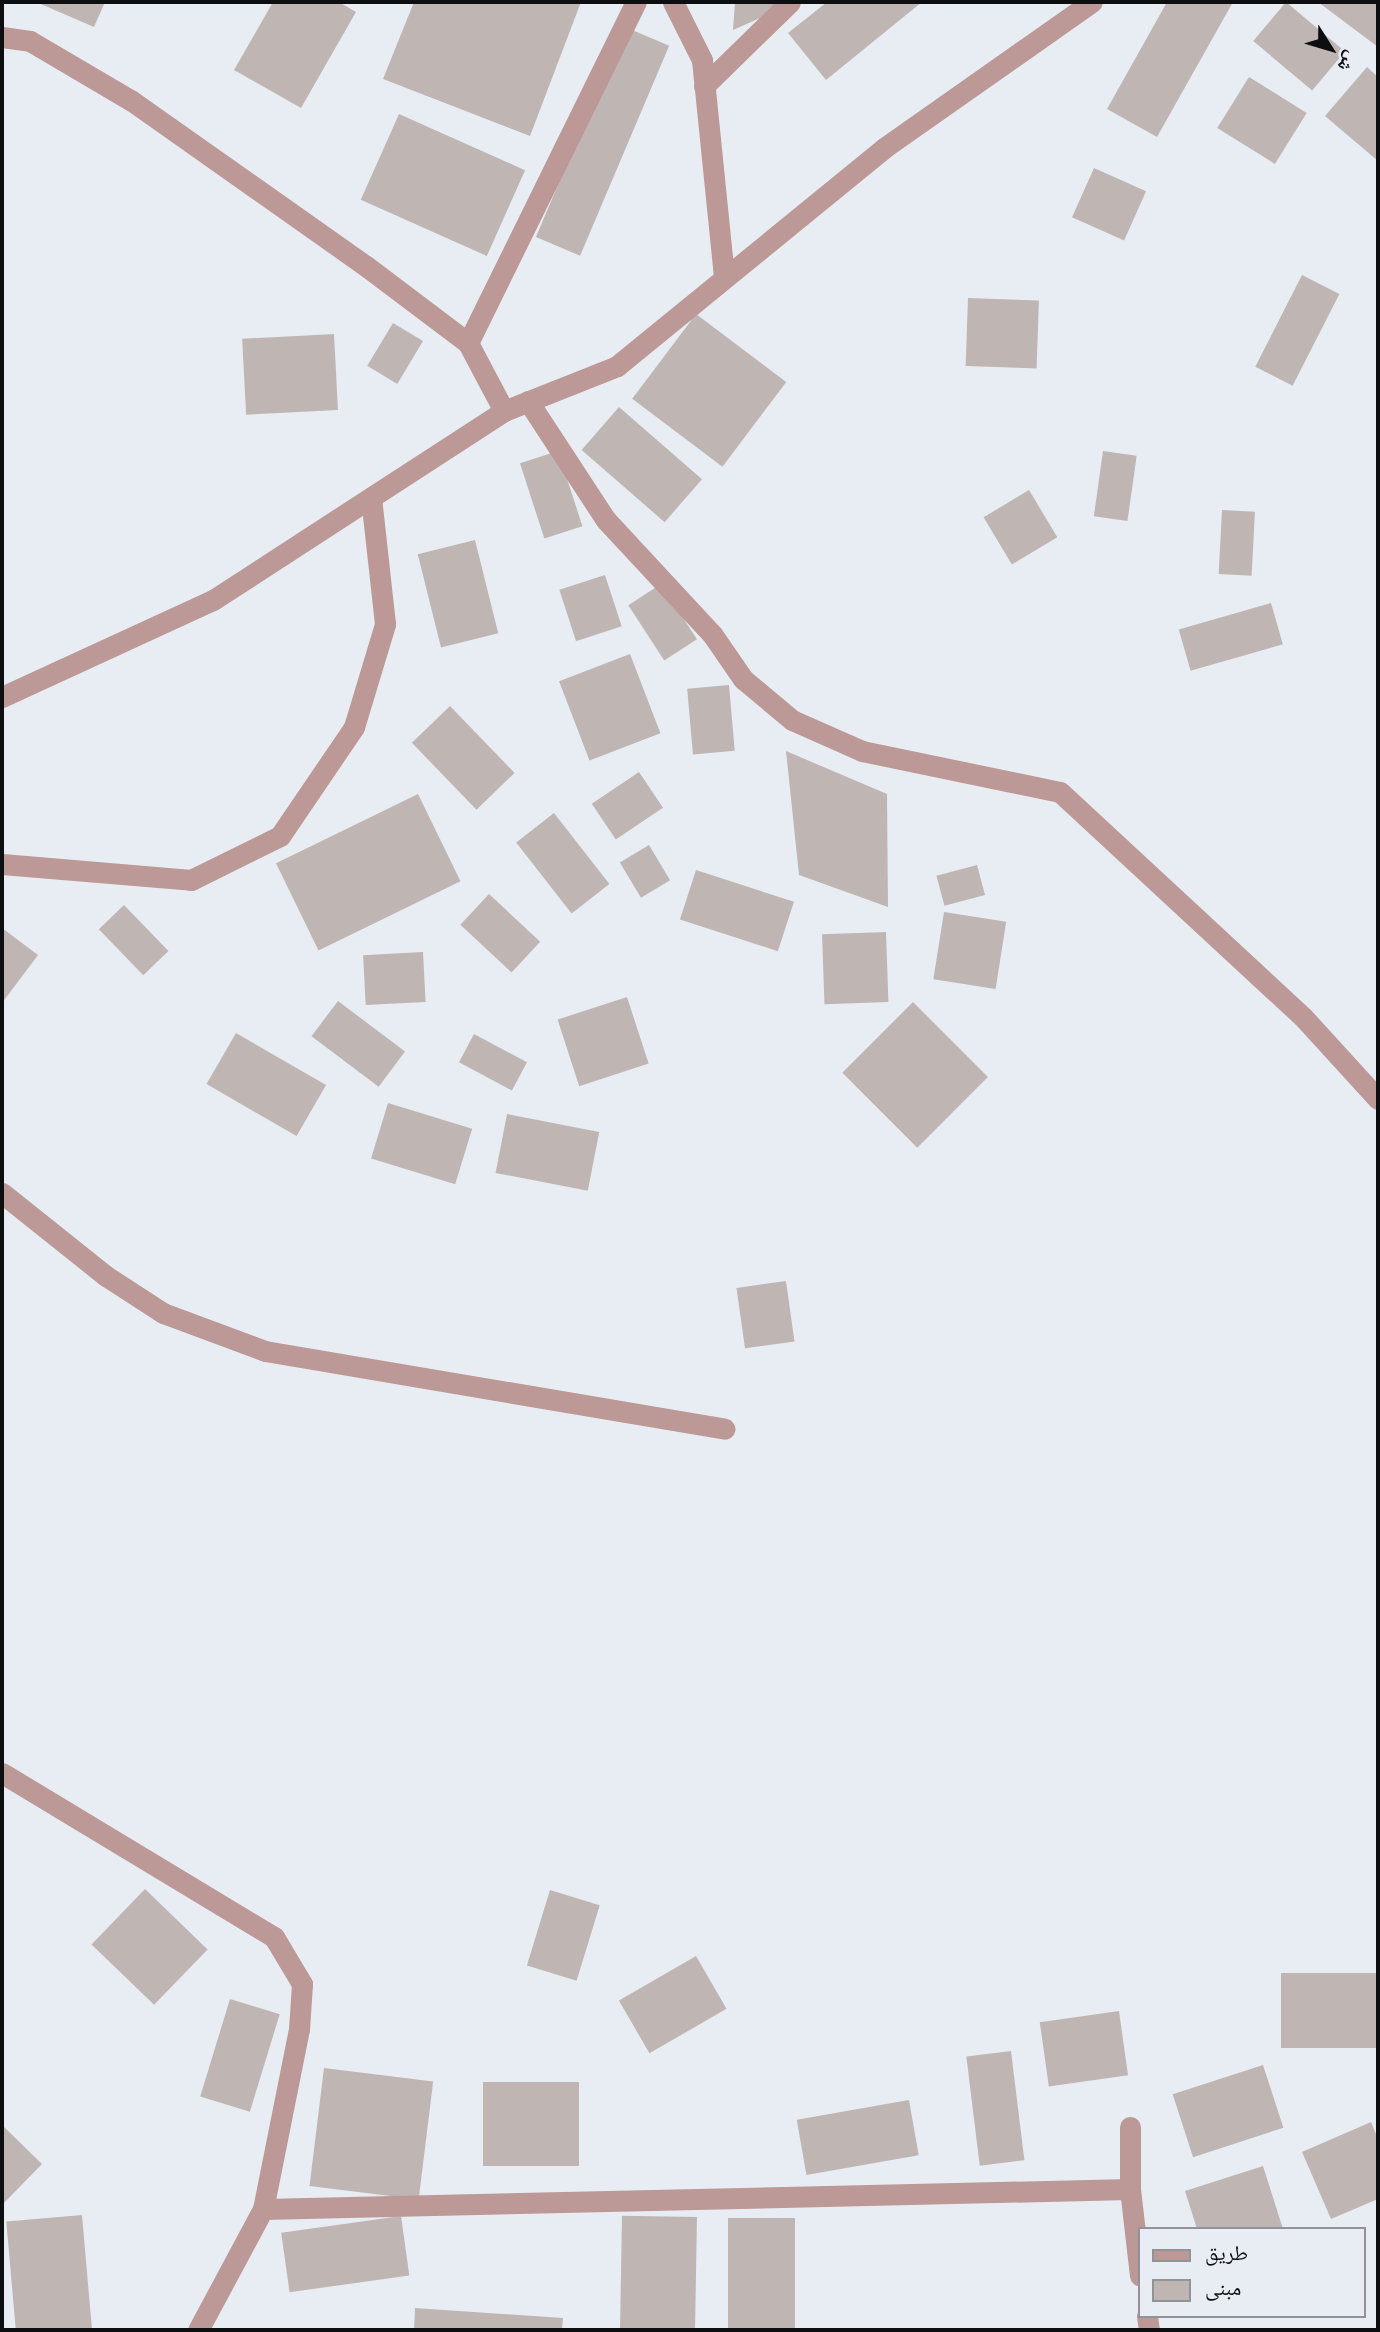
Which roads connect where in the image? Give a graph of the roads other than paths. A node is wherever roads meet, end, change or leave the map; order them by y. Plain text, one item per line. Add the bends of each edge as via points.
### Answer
1 (636, 2) edge
2 (673, 2) edge
3 (790, 2) edge
4 (1092, 2) edge
5 (2, 37) edge
6 (704, 86) junction
7 (724, 276) junction
8 (468, 343) junction
9 (528, 401) junction
10 (504, 411) junction
11 (371, 498) junction
12 (2, 697) edge
13 (2, 864) edge
14 (1378, 1099) edge
15 (2, 1193) edge
16 (724, 1429) dead end
17 (2, 1773) edge
18 (1130, 2127) dead end
19 (1130, 2189) junction
20 (263, 2209) junction
21 (1138, 2258) edge
22 (198, 2330) edge

1 - 8 street
2 - 6 street via 702,60
3 - 6 street
4 - 7 street via 884,148
5 - 8 street via 30,41 132,100
6 - 7 street
7 - 9 street via 617,366
8 - 10 street
9 - 10 street
9 - 14 street via 606,520 712,634 743,679 792,720 862,751 1060,792 1303,1017
10 - 11 street
11 - 12 street via 213,600
11 - 13 street via 385,624 354,727 280,836 191,880
15 - 16 street via 106,1276 163,1313 265,1351
17 - 20 street via 274,1937 302,1984 299,2029
18 - 19 street
19 - 20 street
19 - 21 street
20 - 22 street

